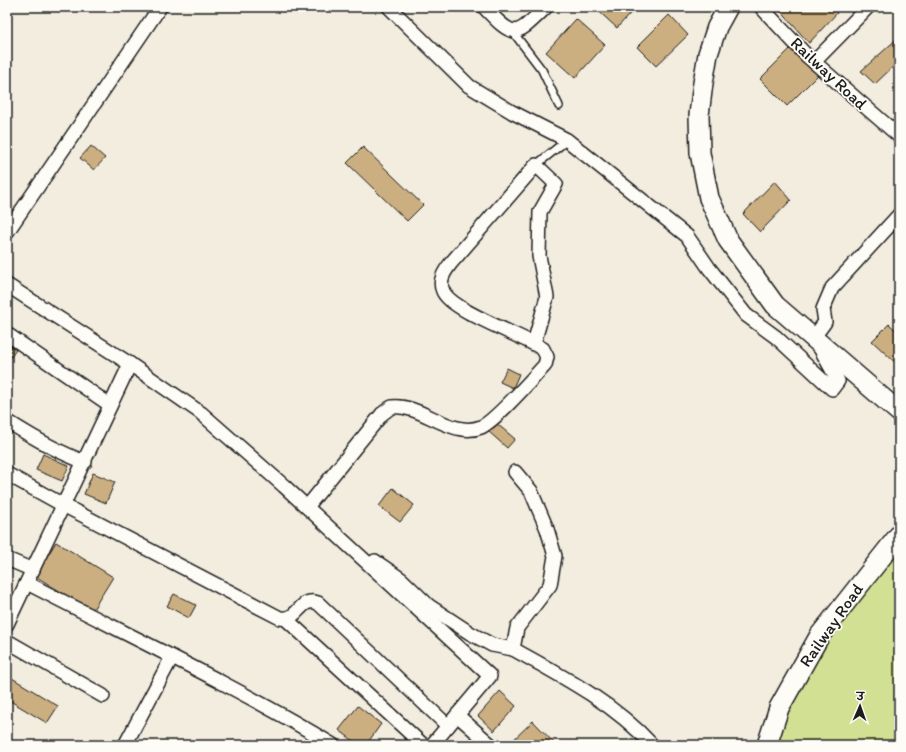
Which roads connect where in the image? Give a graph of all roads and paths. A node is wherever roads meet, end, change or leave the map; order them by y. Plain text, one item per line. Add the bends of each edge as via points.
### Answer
1 (160, 7) edge
2 (389, 7) edge
3 (484, 7) edge
4 (546, 7) edge
5 (728, 7) edge
6 (868, 7) edge
7 (762, 8) edge
8 (513, 32) junction
9 (814, 62) junction
10 (559, 106) dead end
11 (899, 136) edge
12 (567, 140) junction
13 (536, 164) junction
14 (899, 215) edge
15 (7, 232) edge
16 (7, 285) edge
17 (807, 333) junction
18 (7, 334) edge
19 (534, 343) junction
20 (130, 364) junction
21 (110, 405) junction
22 (899, 412) edge
23 (7, 421) edge
24 (85, 462) junction
25 (515, 472) dead end
26 (7, 474) edge
27 (63, 506) junction
28 (307, 507) junction
29 (332, 530) junction
30 (899, 536) edge
31 (7, 559) edge
32 (33, 570) junction
33 (27, 583) junction
34 (286, 619) junction
35 (7, 624) edge
36 (7, 641) edge
37 (514, 649) junction
38 (172, 656) junction
39 (102, 696) dead end
40 (457, 715) junction
41 (448, 726) junction
42 (125, 745) edge
43 (332, 745) edge
44 (423, 745) edge
45 (432, 745) edge
46 (491, 745) edge
47 (652, 745) edge
48 (767, 745) edge

1 - 15 street
2 - 12 street via 469,86 512,112
3 - 8 street via 504,28
4 - 8 street via 522,30
5 - 17 street via 717,27 708,54 699,115 700,153 710,198 733,246 774,305
6 - 9 street
7 - 9 street, Railway Road
8 - 10 lane via 542,70
9 - 11 street, Railway Road
12 - 13 lane
12 - 17 street via 687,236 746,315 776,337 832,389 838,381
13 - 19 street via 556,184 540,212 539,256 547,297
13 - 19 street via 442,276 442,290 448,299 461,308
14 - 17 street via 832,288 823,309 824,322
16 - 20 street
17 - 22 street
18 - 21 street
19 - 28 street via 543,349 547,357 545,366 494,418 481,427 468,430 405,408 391,407 382,414
20 - 21 street
20 - 28 street via 201,412
21 - 24 street
23 - 24 street via 59,451
24 - 27 street
25 - 37 street via 532,491 555,556 550,585 517,628
26 - 27 street
27 - 32 street
27 - 34 street
28 - 29 street
29 - 37 street via 401,579 430,606 470,633 492,644
29 - 40 street via 490,676
30 - 48 street, Railway Road via 820,635 779,708
31 - 32 street
32 - 33 street
33 - 35 street
33 - 38 street
34 - 41 street via 292,617 306,602 318,603
34 - 44 street
36 - 39 street
37 - 47 street via 617,713
38 - 42 street
38 - 43 street
40 - 41 street
40 - 46 street
41 - 45 street

